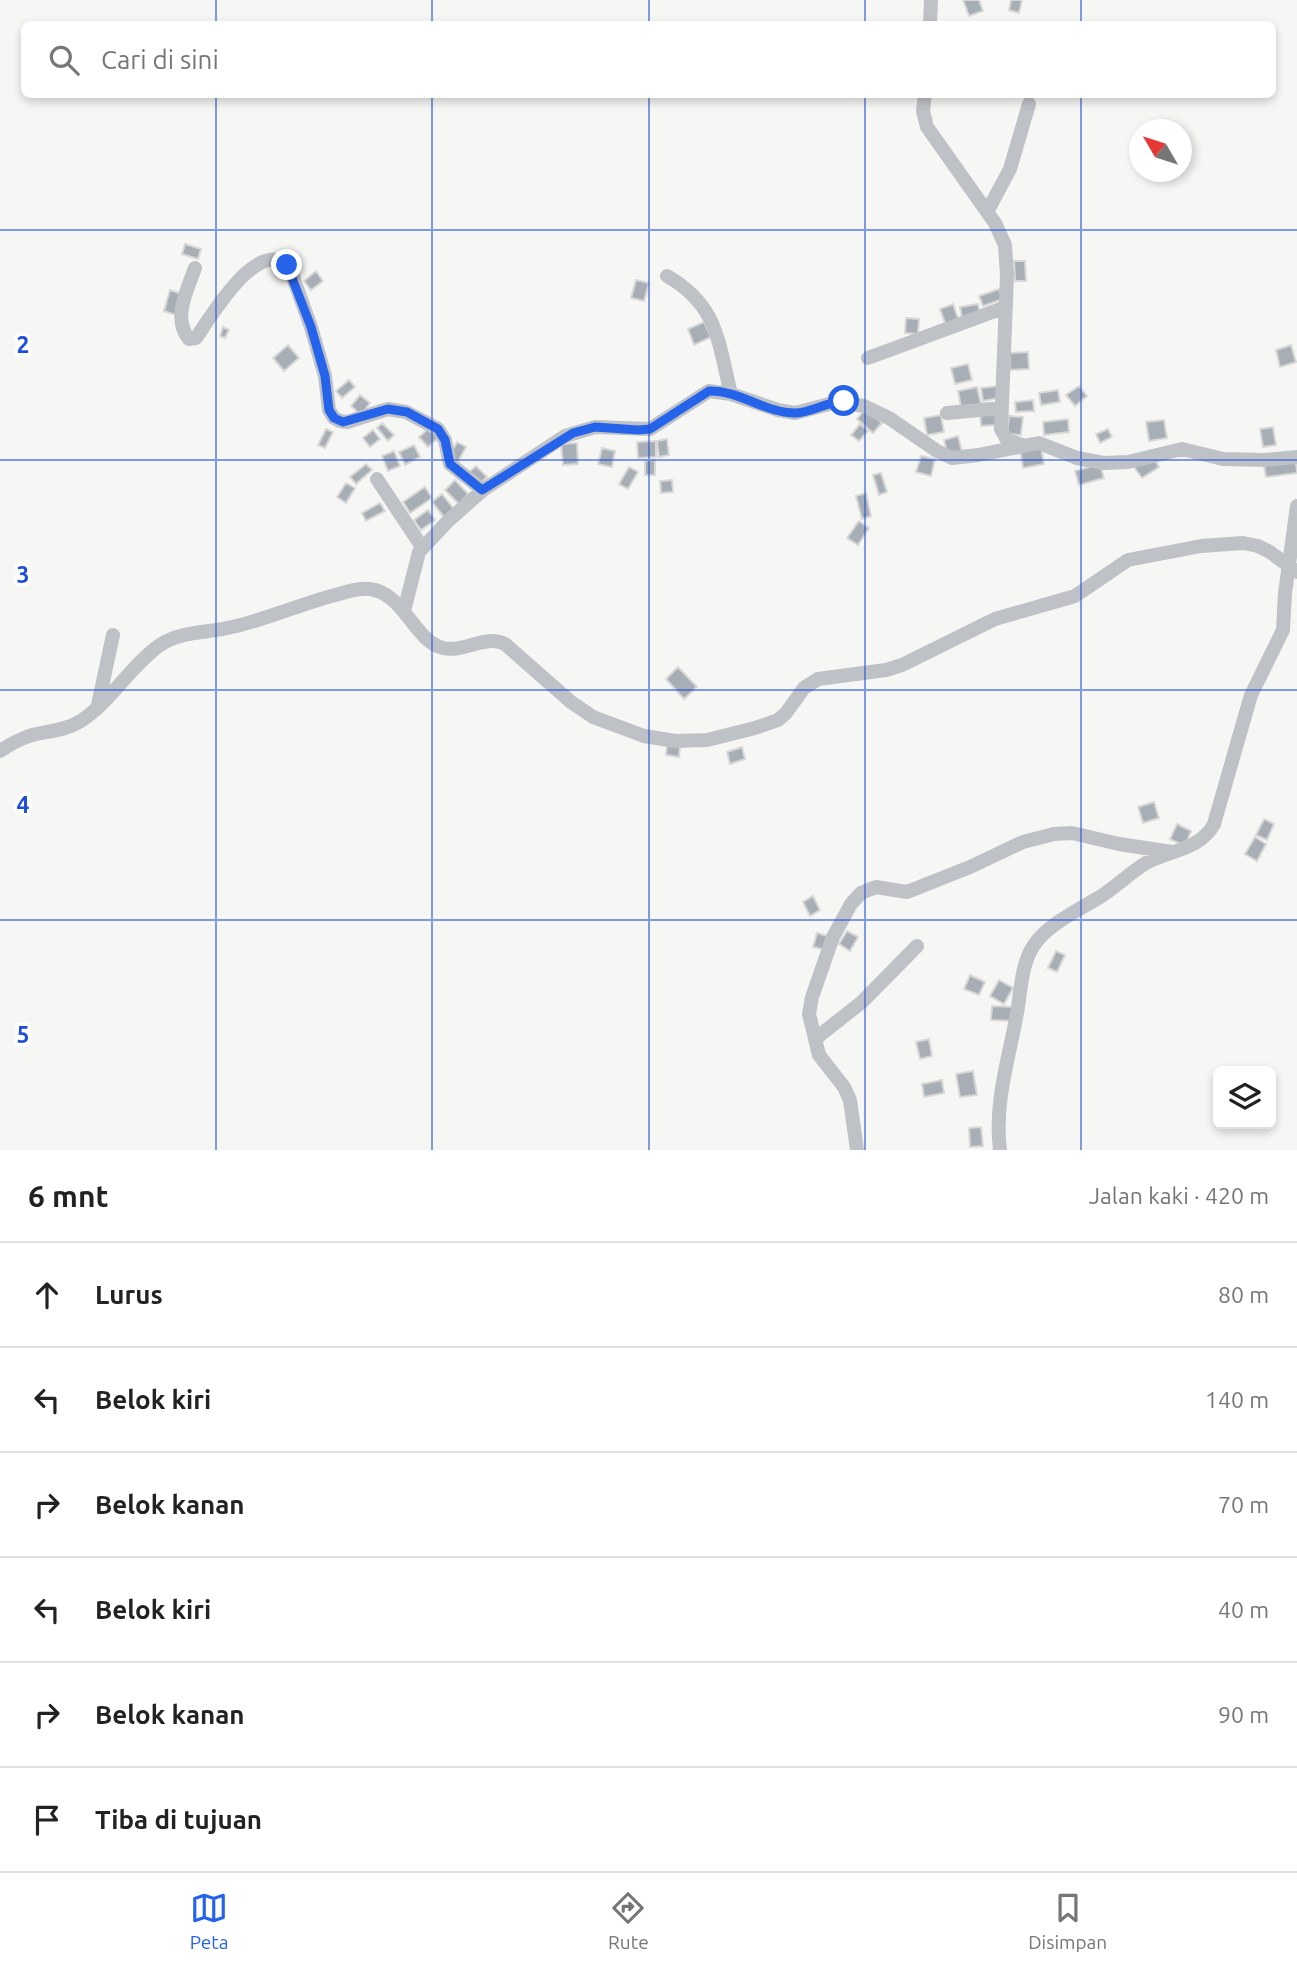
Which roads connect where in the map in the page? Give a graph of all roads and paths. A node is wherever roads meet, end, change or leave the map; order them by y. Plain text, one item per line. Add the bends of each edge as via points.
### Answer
1 (931, 0) edge
2 (930, 21) edge
3 (925, 98) edge
4 (1030, 104) dead end
5 (987, 212) junction
6 (195, 268) dead end
7 (667, 276) dead end
8 (1006, 307) junction
9 (868, 358) dead end
10 (731, 394) junction
11 (1002, 408) junction
12 (947, 413) dead end
13 (1023, 445) junction
14 (1297, 457) edge
15 (377, 479) dead end
16 (482, 490) junction
17 (1297, 506) edge
18 (422, 547) junction
19 (1293, 569) edge
20 (404, 611) junction
21 (113, 635) dead end
22 (98, 707) junction
23 (0, 751) edge
24 (1174, 852) junction
25 (917, 946) dead end
26 (815, 1039) junction
27 (857, 1150) edge
28 (1000, 1150) edge

1 - 2 street
3 - 5 street via 927,127
4 - 5 street via 1010,169
5 - 8 street via 1005,244
6 - 16 street via 181,316 190,340 196,338 224,295 251,269 272,261 284,263 311,327 334,418 343,422 388,409 407,412 438,429 450,464
7 - 10 street via 693,293 706,309 715,327
8 - 9 street
8 - 11 street
10 - 13 street via 795,413 837,402 864,406 952,458
10 - 16 street via 705,392 650,429 595,427 573,433
11 - 12 street
11 - 13 street via 1002,434
13 - 14 street via 1043,443 1077,458 1104,463 1182,449 1223,459
15 - 18 street
16 - 18 street
17 - 19 street
18 - 20 street
19 - 20 street via 1258,546 1236,542 1128,560 1075,596 995,619 902,665 818,679 772,722 696,741 643,736 603,722 570,702 505,644 486,641 441,648
19 - 24 street via 1283,630 1251,695 1214,824 1199,842
20 - 22 street via 381,593 358,590 244,624 179,636 157,647
21 - 22 street
22 - 23 street via 68,727 30,736
24 - 26 street via 1072,833 1054,834 1023,842 907,892 876,887 865,890 842,918 812,997 809,1014
24 - 28 street via 1132,872 1043,935 1031,951 1001,1083
25 - 26 street via 862,1002
26 - 27 street via 822,1060 850,1100

